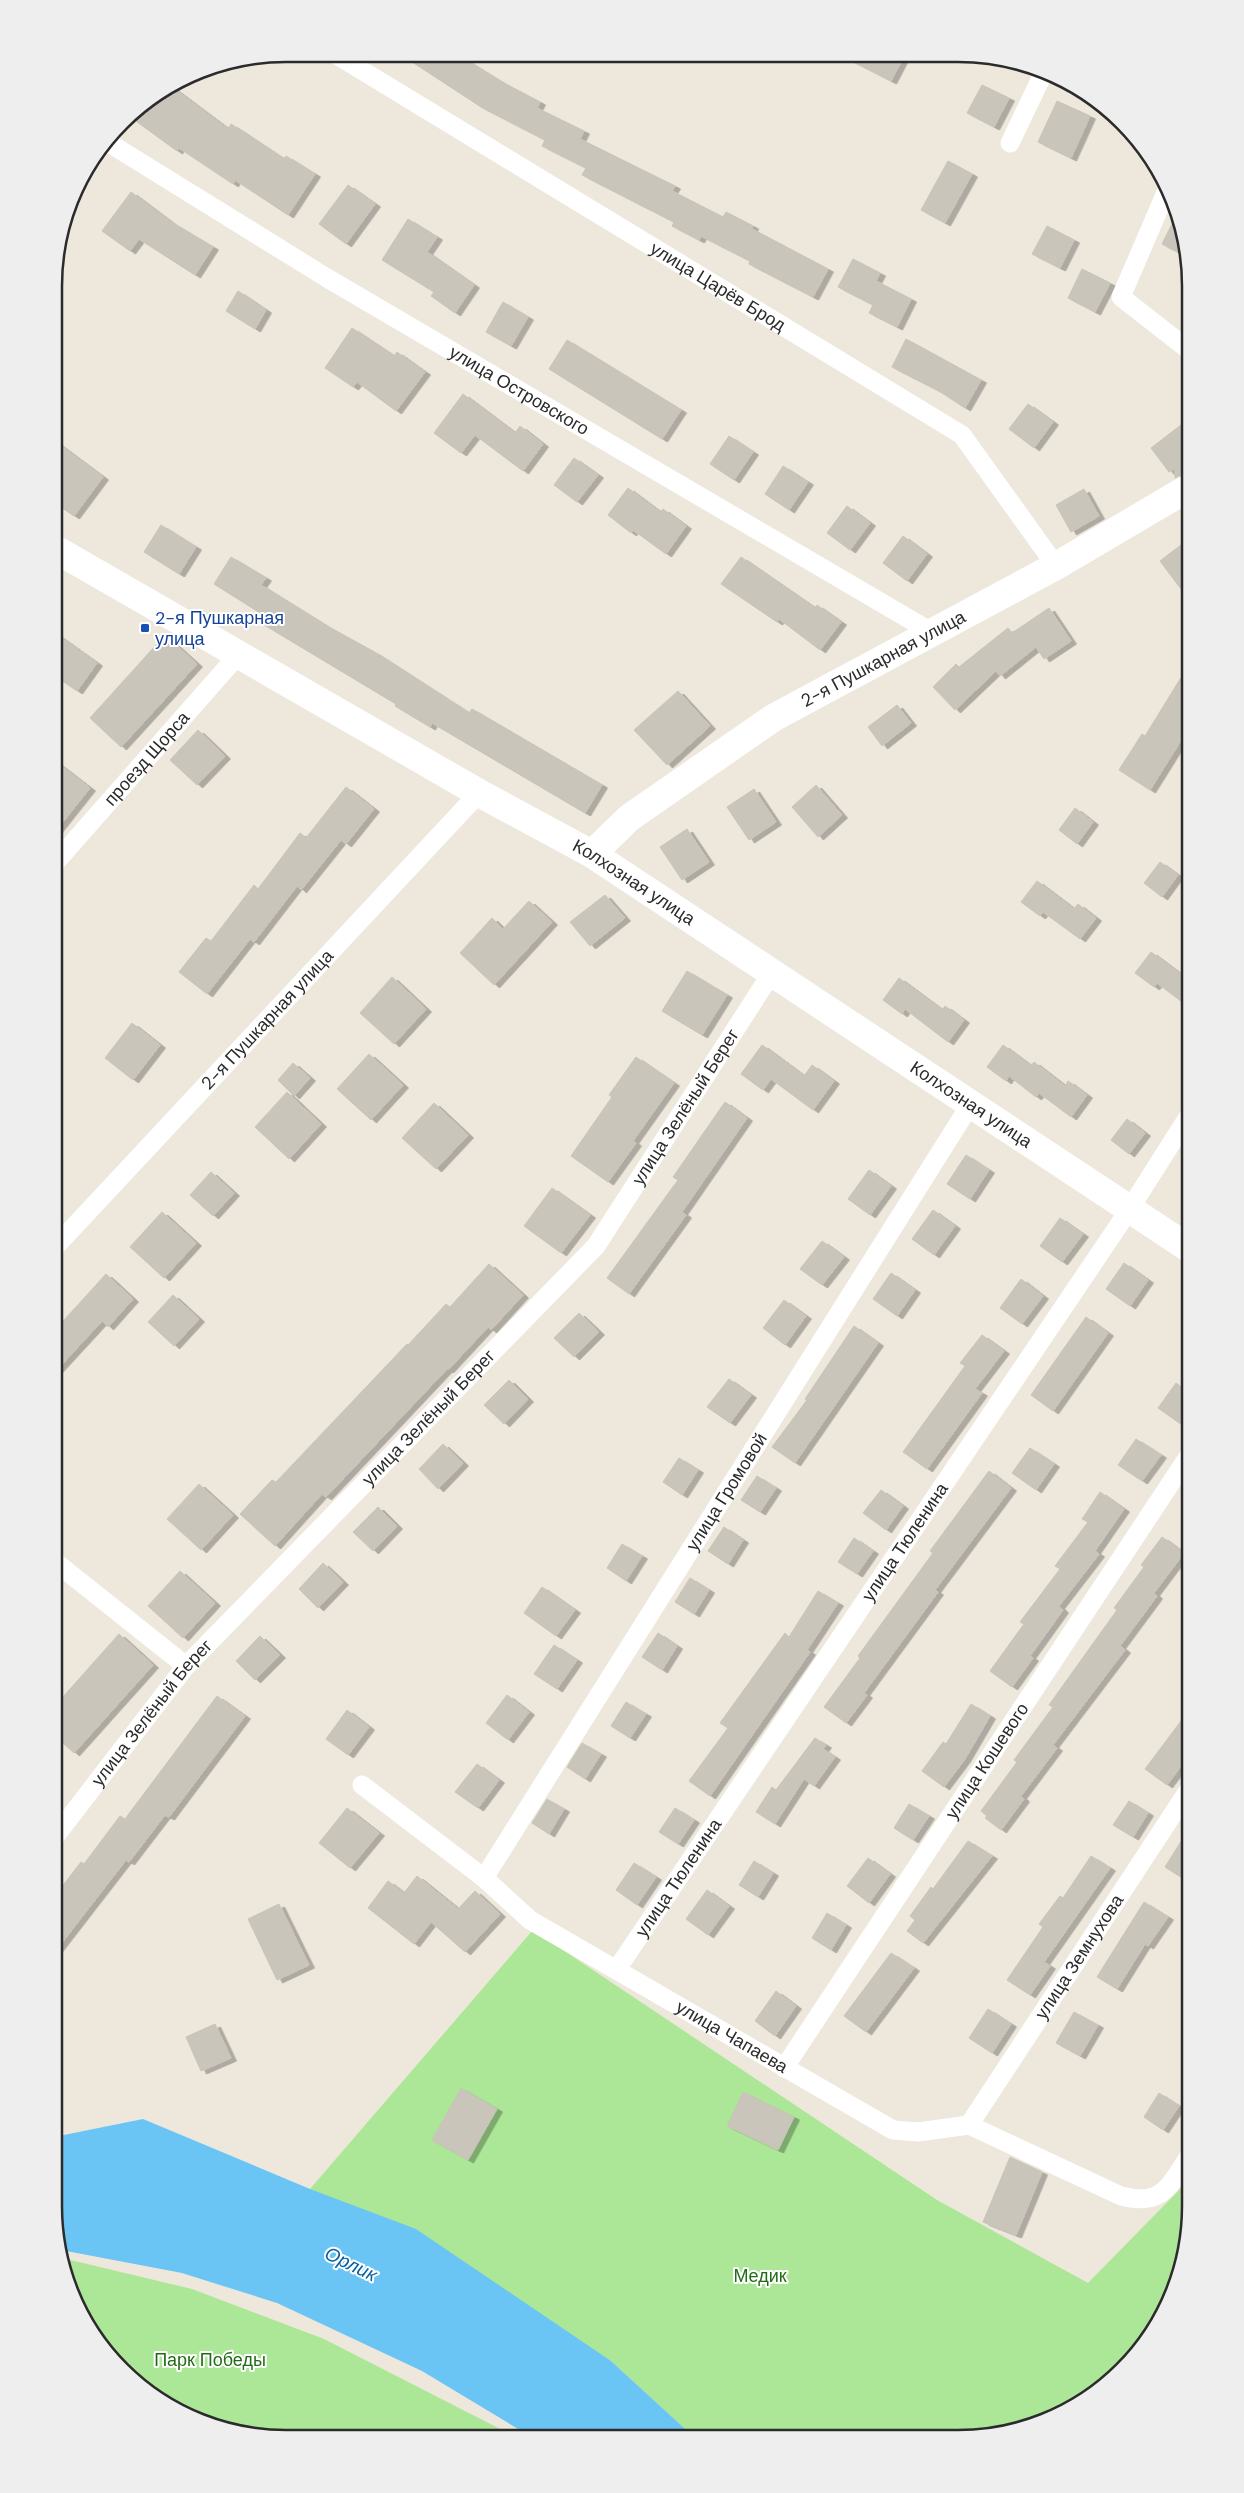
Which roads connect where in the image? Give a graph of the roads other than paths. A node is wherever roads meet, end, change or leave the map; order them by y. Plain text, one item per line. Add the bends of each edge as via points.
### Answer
1 (348, 62) edge
2 (1041, 79) edge
3 (1010, 144) dead end
4 (112, 146) edge
5 (1163, 199) edge
6 (1182, 345) edge
7 (1182, 492) edge
8 (62, 553) edge
9 (1056, 566) junction
10 (933, 633) junction
11 (238, 655) junction
12 (479, 793) junction
13 (592, 854) junction
14 (62, 855) edge
15 (772, 974) junction
16 (970, 1105) junction
17 (1182, 1127) edge
18 (1129, 1210) junction
19 (62, 1240) edge
20 (1182, 1244) edge
21 (1182, 1466) edge
22 (62, 1567) edge
23 (186, 1666) junction
24 (362, 1785) dead end
25 (1182, 1800) edge
26 (62, 1828) edge
27 (484, 1878) junction
28 (618, 1968) junction
29 (784, 2068) junction
30 (969, 2125) junction
31 (1182, 2167) edge

1 - 9 street, улица Царёв Брод via 962,436
2 - 3 street
4 - 10 street, улица Островского via 327,278
5 - 6 street via 1121,297
7 - 9 main road, 2-я Пушкарная улица
8 - 11 main road, Колхозная улица
9 - 10 main road, 2-я Пушкарная улица
10 - 13 main road, 2-я Пушкарная улица via 773,718 629,818
11 - 12 main road, Колхозная улица
11 - 14 street, проезд Щорса
12 - 13 main road, Колхозная улица
12 - 19 street, 2-я Пушкарная улица
13 - 15 main road, Колхозная улица
15 - 16 main road, Колхозная улица
15 - 23 street, улица Зелёный Берег via 596,1246
16 - 18 main road, Колхозная улица
16 - 27 street, улица Громовой
17 - 18 street, улица Тюленина
18 - 20 main road, Колхозная улица
18 - 28 street, улица Тюленина
21 - 29 street, улица Кошевого
22 - 23 street
23 - 26 street, улица Зелёный Берег
24 - 27 street, улица Чапаева
25 - 30 street, улица Земнухова
27 - 28 street, улица Чапаева via 530,1920
28 - 29 street, улица Чапаева
29 - 30 street, улица Чапаева via 893,2130 918,2132
30 - 31 street via 1121,2196 1139,2201 1158,2197

